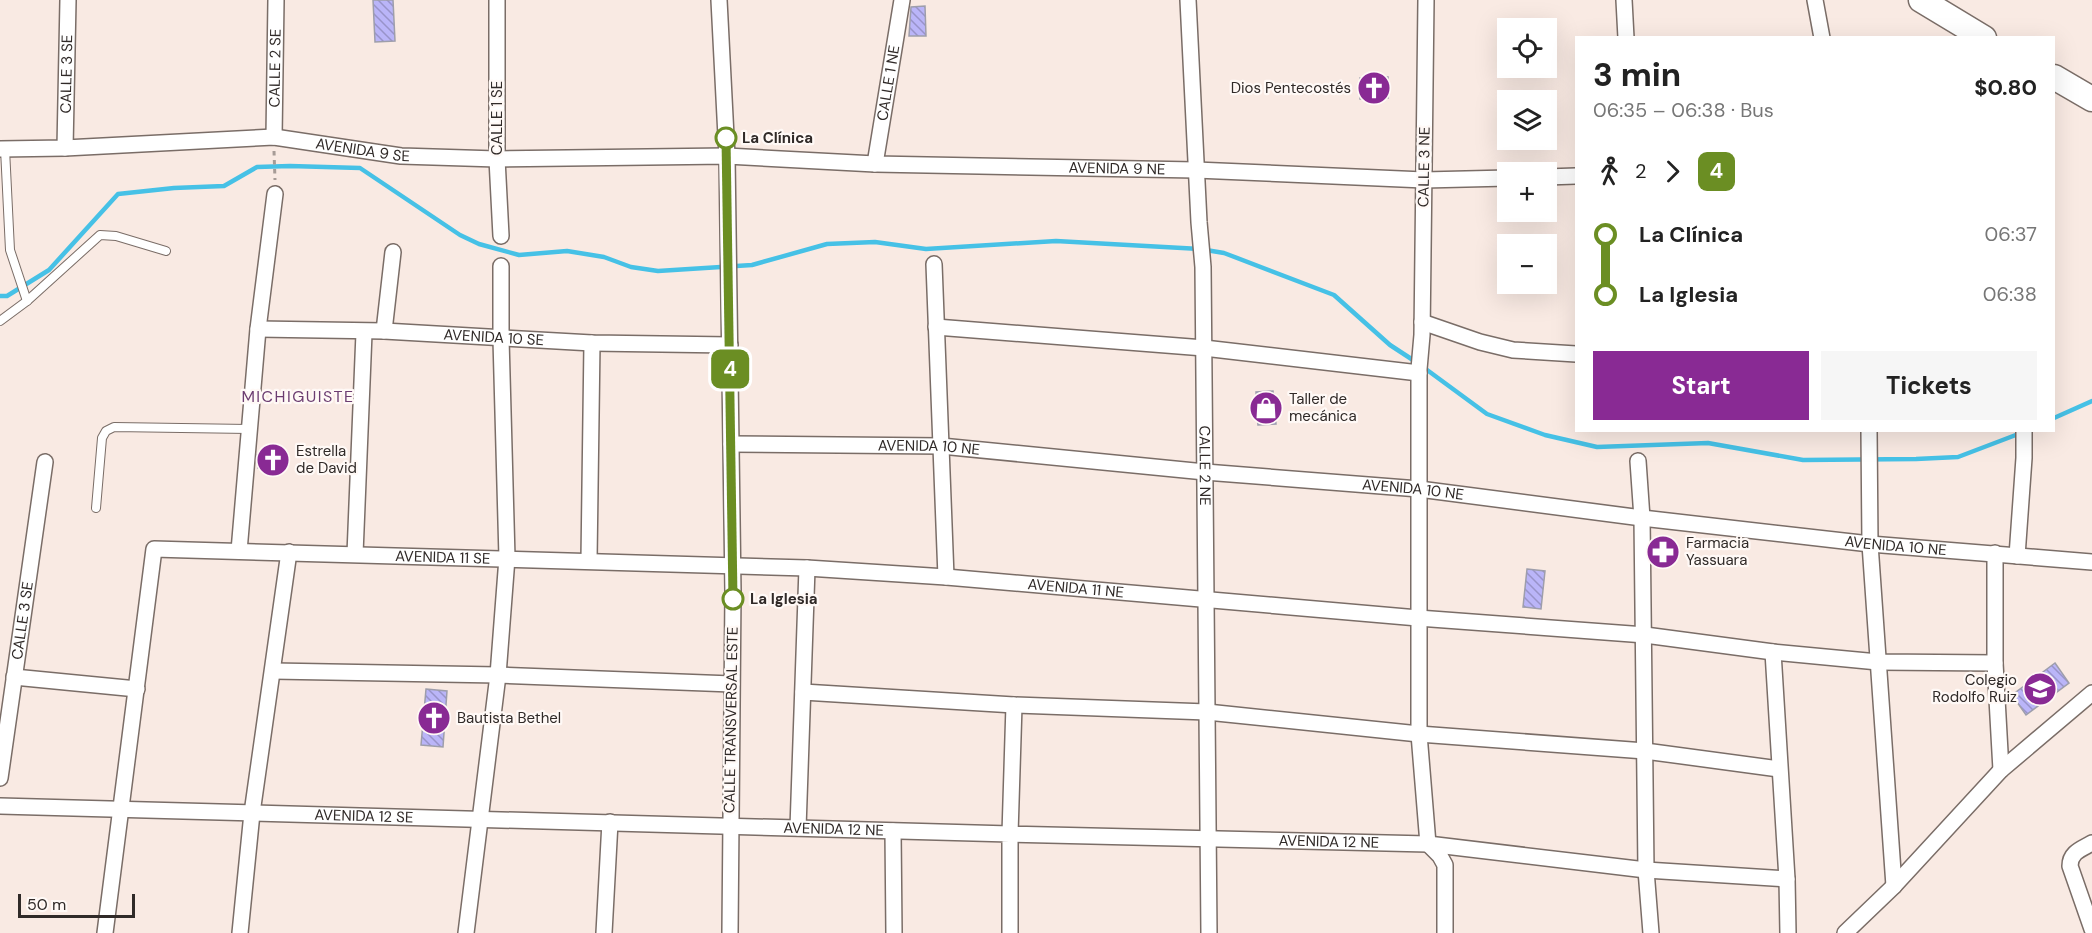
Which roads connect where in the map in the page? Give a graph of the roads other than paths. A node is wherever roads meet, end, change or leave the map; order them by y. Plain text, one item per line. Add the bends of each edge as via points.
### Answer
1 (68, 0) edge
2 (276, 0) edge
3 (497, 0) edge
4 (719, 0) edge
5 (902, 0) edge
6 (1188, 0) edge
7 (1426, 0) edge
8 (1624, 0) edge
9 (1815, 0) edge
10 (1921, 0) edge
11 (1626, 36) edge
12 (1822, 36) edge
13 (1981, 36) edge
14 (2055, 78) edge
15 (2092, 99) edge
16 (274, 136) junction
17 (65, 148) junction
18 (2, 149) edge
19 (727, 156) junction
20 (497, 159) junction
21 (875, 164) junction
22 (1196, 170) junction
23 (1575, 176) edge
24 (1557, 177) edge
25 (1497, 178) edge
26 (1424, 180) junction
27 (275, 194) road end
28 (501, 236) dead end
29 (166, 251) dead end
30 (393, 252) dead end
31 (933, 264) dead end
32 (501, 266) dead end
33 (26, 298) junction
34 (0, 321) edge
35 (936, 327) junction
36 (1422, 328) junction
37 (258, 329) junction
38 (384, 332) junction
39 (364, 333) junction
40 (501, 339) junction
41 (592, 343) junction
42 (730, 345) junction
43 (1204, 348) junction
44 (1575, 354) edge
45 (1419, 371) junction
46 (249, 429) junction
47 (1869, 432) edge
48 (2024, 432) edge
49 (731, 444) junction
50 (941, 447) junction
51 (1638, 461) dead end
52 (45, 462) dead end
53 (1205, 472) junction
54 (1419, 489) junction
55 (96, 508) dead end
56 (1642, 518) junction
57 (1870, 544) junction
58 (239, 551) junction
59 (289, 552) junction
60 (1995, 553) junction
61 (355, 554) junction
62 (2017, 556) junction
63 (507, 558) junction
64 (589, 560) junction
65 (2092, 562) edge
66 (733, 564) junction
67 (807, 568) junction
68 (946, 577) junction
69 (1206, 599) junction
70 (1418, 618) junction
71 (1645, 635) junction
72 (1773, 652) junction
73 (1878, 662) junction
74 (1995, 663) junction
75 (273, 671) junction
76 (498, 675) junction
77 (14, 677) junction
78 (732, 684) junction
79 (136, 689) junction
80 (803, 692) junction
81 (2092, 693) edge
82 (1014, 705) junction
83 (1207, 712) junction
84 (1419, 734) junction
85 (1645, 751) junction
86 (1779, 769) junction
87 (2001, 770) junction
88 (0, 778) edge
89 (0, 806) edge
90 (121, 809) junction
91 (252, 813) junction
92 (480, 819) junction
93 (610, 822) junction
94 (730, 826) junction
95 (798, 828) junction
96 (892, 831) junction
97 (1010, 834) junction
98 (1208, 838) junction
99 (2092, 843) edge
100 (1428, 844) junction
101 (1646, 870) junction
102 (1787, 879) junction
103 (1894, 886) junction
104 (2092, 929) edge
105 (105, 933) edge
106 (240, 933) edge
107 (466, 933) edge
108 (604, 933) edge
109 (730, 933) edge
110 (894, 933) edge
111 (1010, 933) edge
112 (1209, 933) edge
113 (1445, 933) edge
114 (1651, 933) edge
115 (1788, 933) edge
116 (1845, 933) edge

1 - 17 street, CALLE 3 SE
2 - 16 street, CALLE 2 SE
3 - 20 street, CALLE 1 SE
4 - 19 street
5 - 21 street, CALLE 1 NE
6 - 22 street, CALLE 2 NE
7 - 26 street, CALLE 3 NE
8 - 11 street
9 - 12 street
10 - 13 main road
14 - 15 main road
16 - 17 street, AVENIDA 9 SE
16 - 20 street, AVENIDA 9 SE via 401,156
17 - 18 street, AVENIDA 9 SE
18 - 33 lane via 10,250
19 - 20 street, AVENIDA 9 SE
19 - 21 street, AVENIDA 9 NE
19 - 42 street, CALLE TRANSVERSAL ESTE
20 - 28 street, CALLE 1 SE
21 - 22 street, AVENIDA 9 NE
22 - 26 street, AVENIDA 9 NE
22 - 43 street, CALLE 2 NE
23 - 24 street
25 - 26 street, AVENIDA 9 NE
26 - 36 street, CALLE 3 NE
27 - 37 street
29 - 33 lane via 116,236 100,236
30 - 38 street
31 - 35 street
32 - 40 street
33 - 34 lane
35 - 43 street
35 - 50 street
36 - 44 street via 1513,350
36 - 45 street, CALLE 3 NE
37 - 39 street, AVENIDA 10 SE
37 - 46 street
38 - 39 street, AVENIDA 10 SE
38 - 40 street, AVENIDA 10 SE
39 - 61 street
40 - 41 street, AVENIDA 10 SE
40 - 63 street
41 - 42 street, AVENIDA 10 SE
41 - 64 street
42 - 49 street, CALLE TRANSVERSAL ESTE
43 - 45 street
43 - 53 street, CALLE 2 NE
45 - 54 street, CALLE 3 NE
46 - 55 lane via 114,427 106,431 102,438
46 - 58 street
47 - 57 street
48 - 62 street
49 - 50 street, AVENIDA 10 NE
49 - 66 street, CALLE TRANSVERSAL ESTE
50 - 53 street, AVENIDA 10 NE
50 - 68 street
51 - 56 street
52 - 77 street, CALLE 3 SE
53 - 54 street, AVENIDA 10 NE
53 - 69 street, CALLE 2 NE
54 - 56 street, AVENIDA 10 NE
54 - 70 street, CALLE 3 NE
56 - 57 street, AVENIDA 10 NE
56 - 71 street
57 - 60 street, AVENIDA 10 NE
57 - 73 street
58 - 59 street, AVENIDA 11 SE
58 - 79 street, AVENIDA 11 SE via 154,549
59 - 61 street, AVENIDA 11 SE
59 - 75 street
60 - 62 street, AVENIDA 10 NE
60 - 74 street
61 - 63 street, AVENIDA 11 SE
62 - 65 street, AVENIDA 10 NE
63 - 64 street, AVENIDA 11 SE
63 - 76 street
64 - 66 street, AVENIDA 11 SE
66 - 67 street, AVENIDA 11 NE
66 - 78 street, CALLE TRANSVERSAL ESTE
67 - 68 street, AVENIDA 11 NE
67 - 80 street
68 - 69 street, AVENIDA 11 NE
69 - 70 street, AVENIDA 11 NE
69 - 83 street, CALLE 2 NE
70 - 71 street
70 - 84 street, CALLE 3 NE
71 - 72 street
71 - 85 street
72 - 73 street
72 - 86 street
73 - 74 street
73 - 103 street
74 - 87 street
75 - 76 street
75 - 91 street
76 - 78 street
76 - 92 street
77 - 79 street
77 - 88 street, CALLE 3 SE
78 - 94 street, CALLE TRANSVERSAL ESTE
79 - 90 street
80 - 82 street
80 - 95 street
81 - 87 street
82 - 83 street
82 - 97 street
83 - 84 street
83 - 98 street, CALLE 2 NE
84 - 85 street
84 - 100 street, CALLE 3 NE
85 - 86 street
85 - 101 street
86 - 102 street
87 - 103 street
89 - 90 street, AVENIDA 12 SE
90 - 91 street, AVENIDA 12 SE
90 - 105 street
91 - 92 street, AVENIDA 12 SE
91 - 106 street
92 - 93 street, AVENIDA 12 SE
92 - 107 street
93 - 94 street, AVENIDA 12 SE
93 - 108 street
94 - 95 street, AVENIDA 12 NE
94 - 109 street, CALLE TRANSVERSAL ESTE
95 - 96 street, AVENIDA 12 NE
96 - 97 street, AVENIDA 12 NE
96 - 110 street
97 - 98 street, AVENIDA 12 NE
97 - 111 street
98 - 100 street, AVENIDA 12 NE
98 - 112 street, CALLE 2 NE
99 - 104 street via 2070,858
100 - 101 street, AVENIDA 12 NE
100 - 113 street via 1445,865
101 - 102 street, AVENIDA 12 NE
101 - 114 street
102 - 115 street
103 - 116 street

